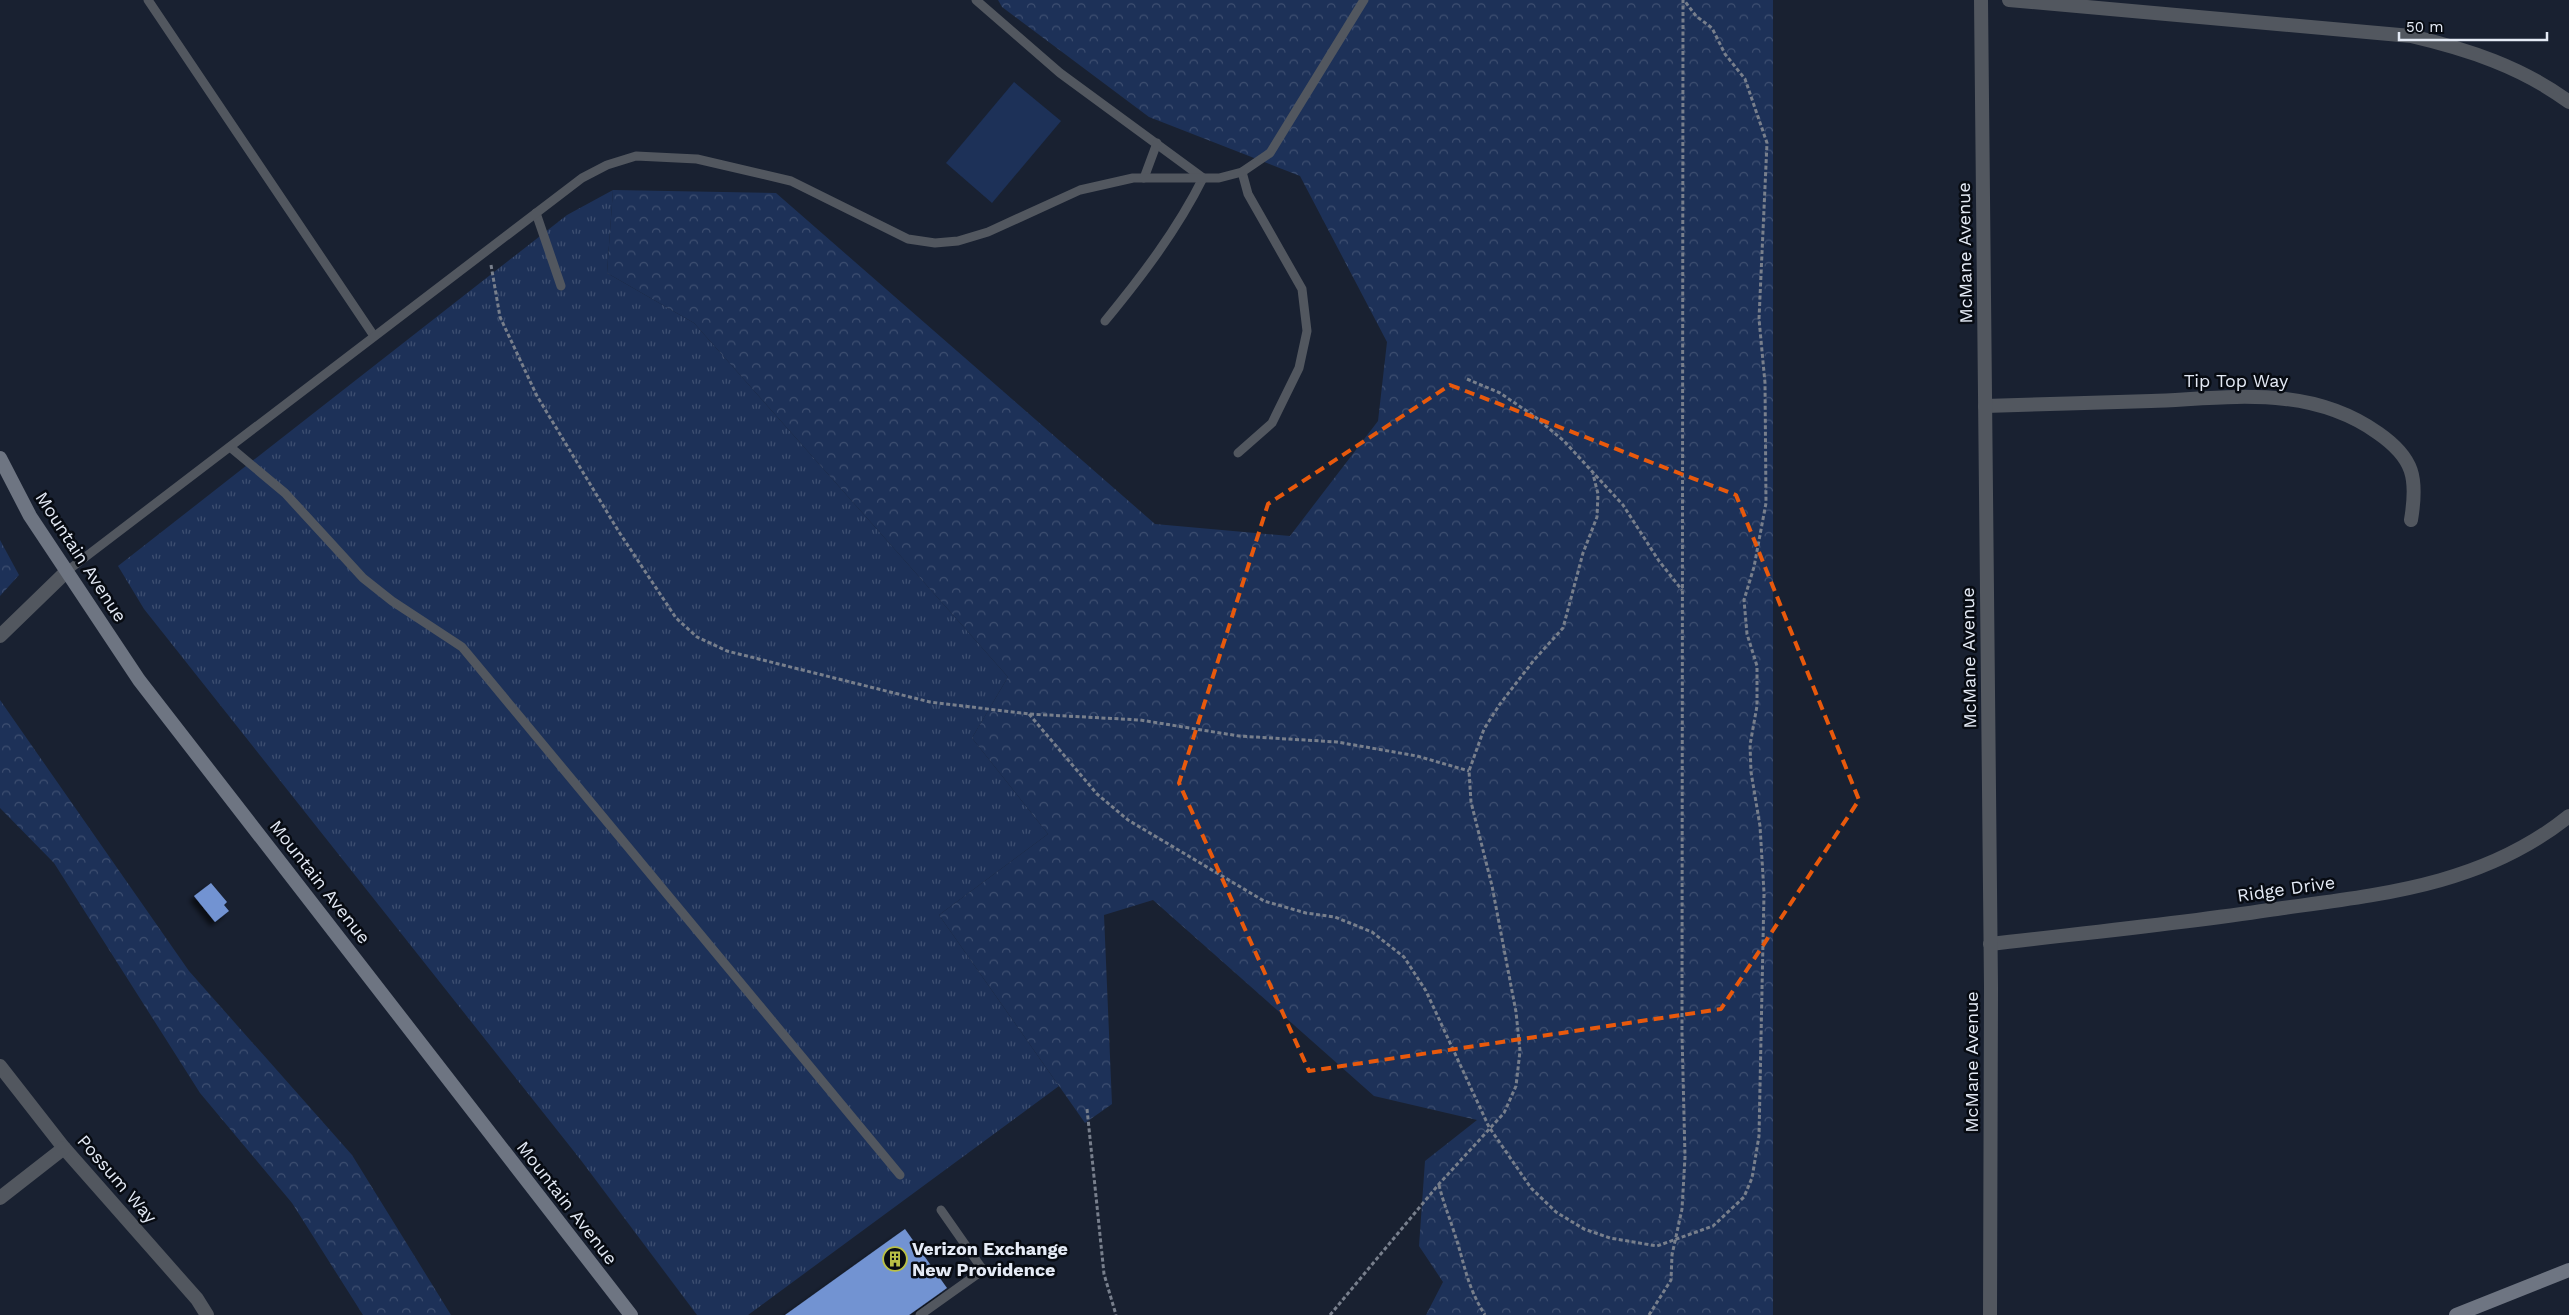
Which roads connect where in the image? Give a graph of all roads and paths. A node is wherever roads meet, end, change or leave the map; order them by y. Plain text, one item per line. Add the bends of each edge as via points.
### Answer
1 (148, 0) edge
2 (976, 0) edge
3 (1364, 0) edge
4 (1683, 0) edge
5 (1981, 0) edge
6 (2009, 0) edge
7 (2569, 102) edge
8 (1157, 143) junction
9 (1242, 172) junction
10 (1144, 178) junction
11 (1203, 178) junction
12 (536, 213) junction
13 (488, 250) junction
14 (561, 286) dead end
15 (1105, 321) dead end
16 (374, 336) junction
17 (1468, 379) dead end
18 (1985, 406) junction
19 (230, 447) junction
20 (1238, 453) dead end
21 (0, 458) edge
22 (1593, 474) junction
23 (2411, 520) dead end
24 (67, 572) junction
25 (1682, 591) junction
26 (0, 636) edge
27 (1029, 714) junction
28 (1469, 771) junction
29 (2569, 816) edge
30 (1990, 944) junction
31 (0, 1066) edge
32 (1087, 1109) dead end
33 (1489, 1127) junction
34 (64, 1148) junction
35 (900, 1175) dead end
36 (1439, 1184) junction
37 (0, 1198) edge
38 (941, 1210) dead end
39 (1675, 1241) junction
40 (2569, 1270) edge
41 (207, 1315) edge
42 (631, 1315) edge
43 (920, 1315) edge
44 (1116, 1315) edge
45 (1330, 1315) edge
46 (1485, 1315) edge
47 (1649, 1315) edge
48 (1990, 1315) edge
49 (2456, 1315) edge

1 - 16 lane
2 - 8 lane via 1060,73
3 - 9 lane via 1270,153
4 - 25 path
4 - 39 path via 1712,28 1725,54 1745,79 1767,143 1759,319 1767,442 1766,502 1754,567 1744,600 1747,634 1757,666 1757,706 1750,745 1764,893 1759,1136 1752,1178 1744,1197 1713,1226
5 - 18 street, McMane Avenue
6 - 7 street via 2411,36 2490,58
8 - 10 lane
8 - 11 lane
9 - 11 lane
9 - 20 lane via 1248,194 1302,289 1308,331 1299,368 1272,423
10 - 11 lane
10 - 12 lane via 1080,190 988,232 958,241 935,243 908,239 790,181 731,165 667,156 636,156 608,165 582,178
11 - 15 lane via 1150,267
12 - 13 lane
12 - 14 lane
13 - 16 lane
13 - 27 path via 500,317 537,396 676,618 696,637 727,651 921,700
16 - 19 lane
17 - 22 path via 1500,393 1534,416 1564,441
18 - 23 street, Tip Top Way via 2274,397 2324,405 2367,425 2408,462 2416,494
18 - 30 street, McMane Avenue
19 - 24 lane
19 - 35 lane via 285,494 363,578 462,647
21 - 24 main road, Mountain Avenue via 30,516
22 - 25 path via 1623,505 1658,561
22 - 28 path via 1598,494 1597,517 1583,553 1563,628 1500,704 1484,730
24 - 26 street
24 - 42 main road, Mountain Avenue via 139,680
25 - 39 path via 1685,1157 1682,1209
27 - 28 path via 1140,720 1239,736 1337,742 1417,756
27 - 33 path via 1097,794 1128,820 1264,901 1306,914 1335,916 1372,932 1404,957 1426,991
28 - 33 path via 1471,802 1501,933 1520,1051 1516,1086 1504,1113
29 - 30 street, Ridge Drive via 2525,845 2486,865 2403,892
30 - 48 street, McMane Avenue
31 - 34 street, Possum Way
32 - 44 path via 1104,1274
33 - 36 path
33 - 39 path via 1531,1188 1556,1212 1584,1229 1610,1238 1657,1246
34 - 37 street
34 - 41 street, Possum Way via 197,1299
36 - 45 path
36 - 46 path via 1445,1213 1454,1232 1472,1294
38 - 43 lane via 983,1270
39 - 47 path via 1671,1280
40 - 49 main road

